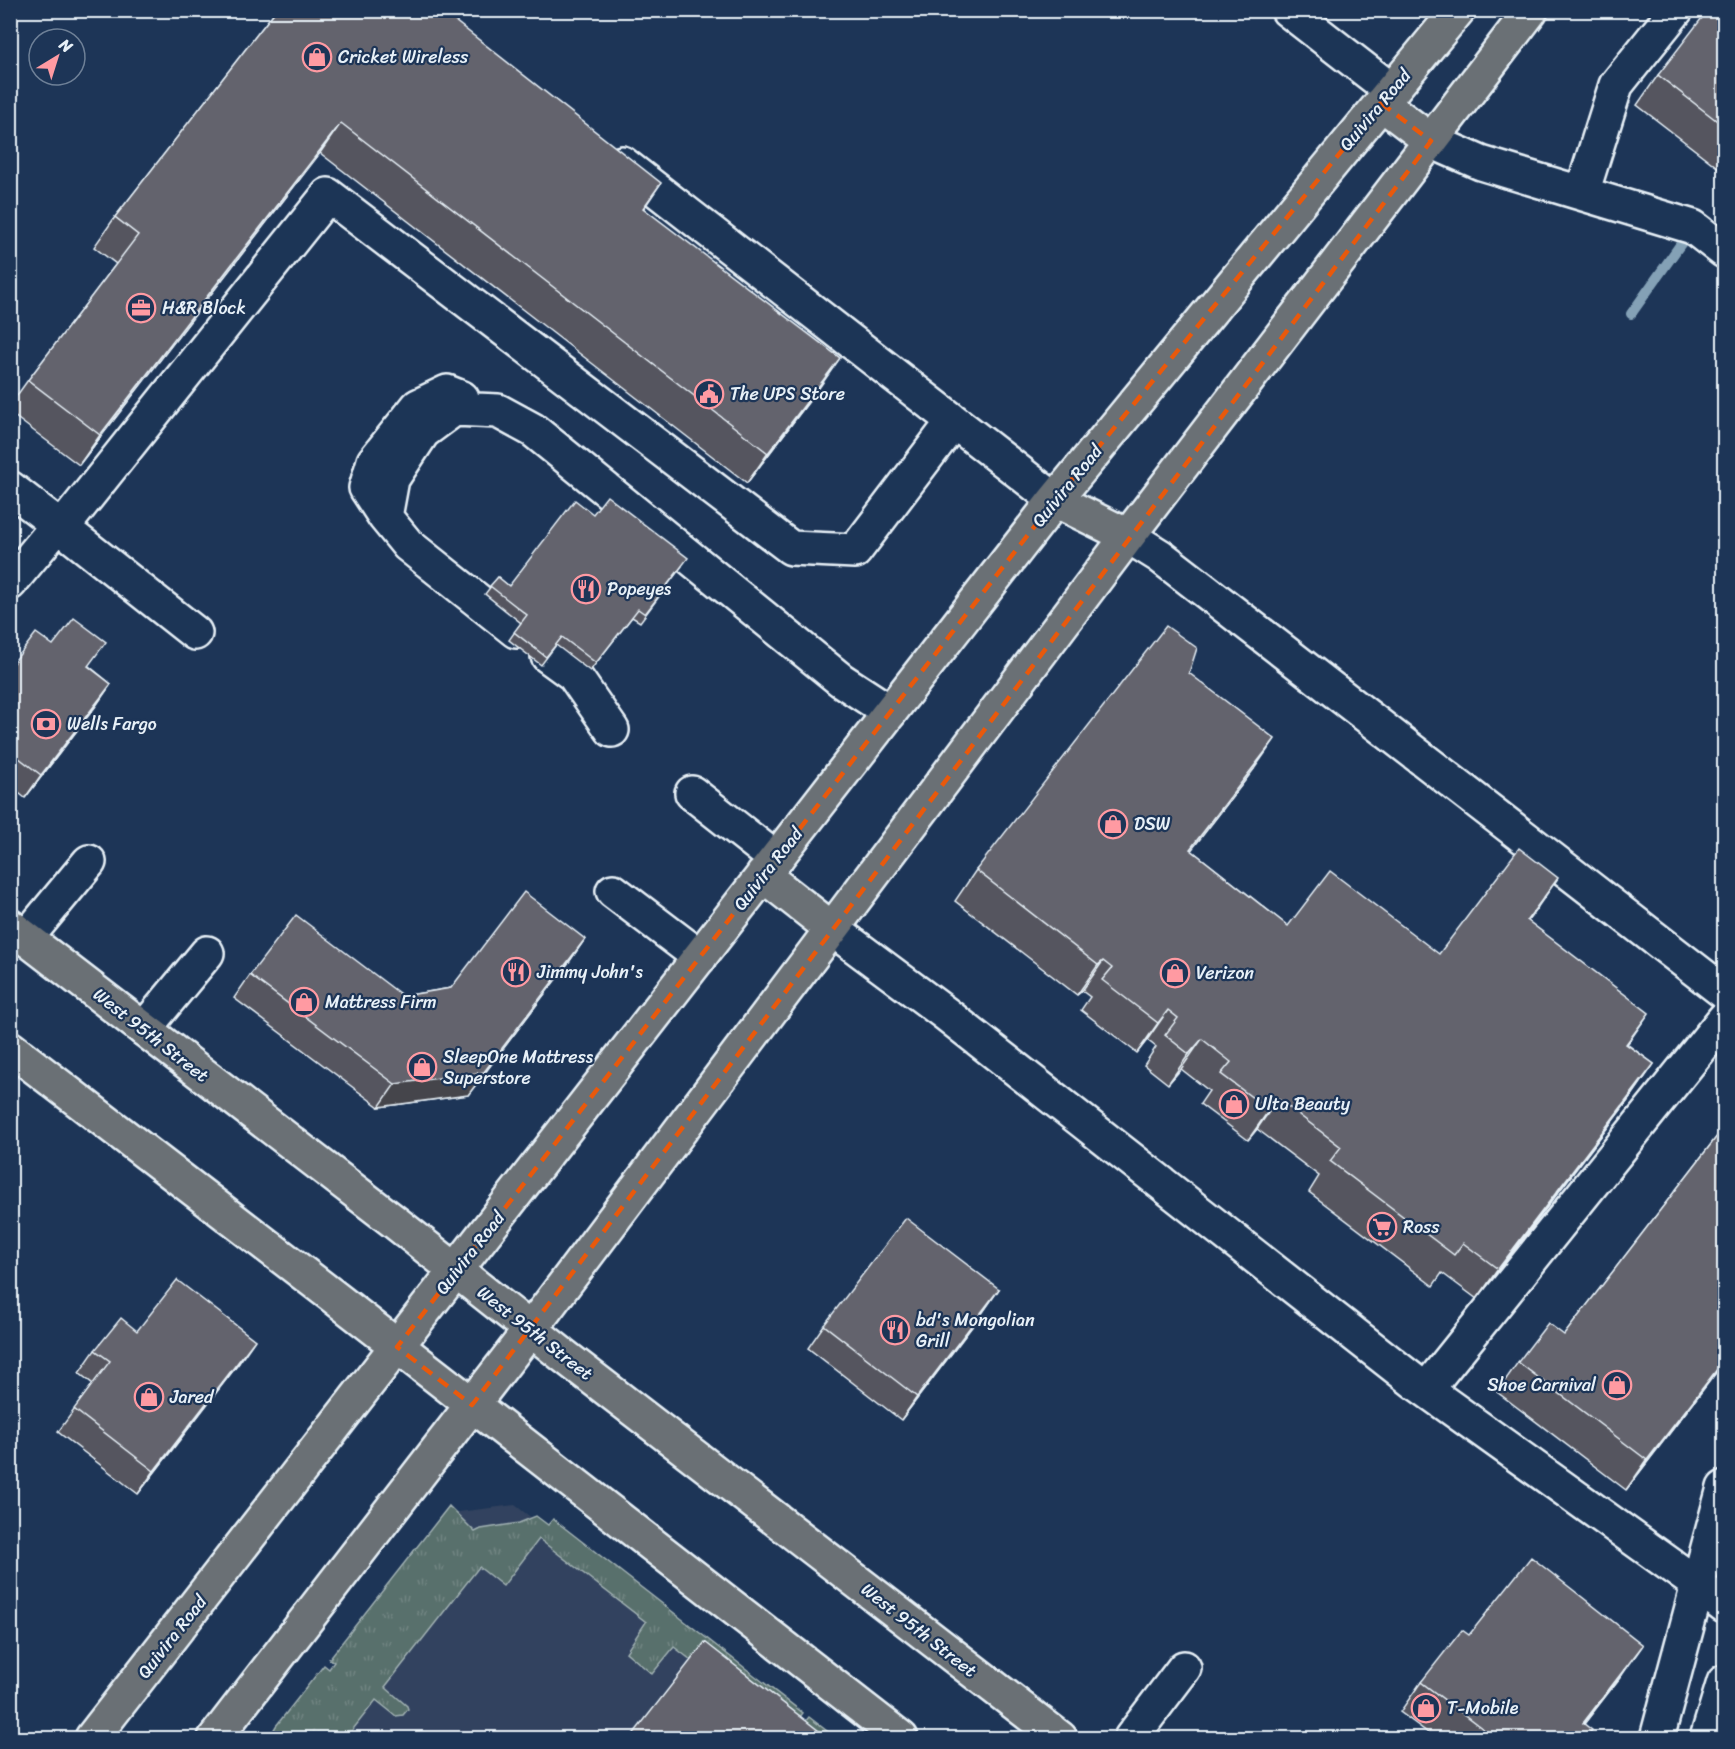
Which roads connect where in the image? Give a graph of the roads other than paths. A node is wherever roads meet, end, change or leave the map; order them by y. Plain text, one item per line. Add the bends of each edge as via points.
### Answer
1 (1288, 10) edge
2 (1458, 10) edge
3 (1531, 10) edge
4 (1676, 10) edge
5 (1386, 97) junction
6 (1431, 141) junction
7 (602, 147) edge
8 (1582, 193) junction
9 (1725, 251) edge
10 (953, 422) junction
11 (10, 488) edge
12 (1055, 500) junction
13 (60, 526) junction
14 (1128, 536) junction
15 (12, 578) edge
16 (516, 631) edge
17 (195, 633) dead end
18 (548, 656) edge
19 (890, 712) junction
20 (612, 730) dead end
21 (692, 793) dead end
22 (89, 862) dead end
23 (770, 867) junction
24 (613, 891) dead end
25 (832, 929) junction
26 (18, 932) edge
27 (207, 953) dead end
28 (700, 957) junction
29 (1725, 992) edge
30 (1725, 1019) edge
31 (144, 1029) junction
32 (15, 1060) edge
33 (457, 1271) junction
34 (530, 1330) junction
35 (397, 1347) junction
36 (1426, 1390) junction
37 (472, 1405) junction
38 (1725, 1488) edge
39 (1699, 1586) junction
40 (1725, 1606) edge
41 (1184, 1668) dead end
42 (1725, 1682) edge
43 (92, 1738) edge
44 (215, 1738) edge
45 (901, 1738) edge
46 (1060, 1738) edge
47 (1131, 1738) edge
48 (1657, 1738) edge
49 (1707, 1738) edge

1 - 5 lane
2 - 5 main road, Quivira Road
3 - 6 main road
4 - 8 lane via 1616,85
5 - 6 main road
5 - 12 main road, Quivira Road
6 - 8 lane via 1481,162
6 - 14 main road
7 - 10 lane
8 - 9 lane via 1693,227
10 - 12 lane
10 - 13 lane via 855,551 791,548 328,195
11 - 13 lane
12 - 14 main road
12 - 19 main road, Quivira Road
13 - 15 lane
13 - 17 lane
14 - 25 main road
14 - 29 lane via 1169,563
16 - 19 lane via 408,545 385,517 392,479 423,432 454,409 498,411 533,430 841,680
18 - 20 lane via 574,675
19 - 23 main road, Quivira Road
21 - 23 lane
22 - 26 lane
23 - 25 main road
23 - 28 main road, Quivira Road
24 - 28 lane
25 - 34 main road
25 - 36 lane
26 - 31 main road, West 95th Street
27 - 31 lane
28 - 33 main road, Quivira Road
30 - 36 lane
31 - 33 main road, West 95th Street
32 - 35 main road
33 - 34 main road, West 95th Street
33 - 35 main road, Quivira Road
34 - 37 main road
34 - 46 main road, West 95th Street
35 - 37 main road
35 - 43 main road, Quivira Road
36 - 39 lane
37 - 44 main road
37 - 45 main road
38 - 39 lane
39 - 40 lane
39 - 48 lane
41 - 47 lane
42 - 49 lane

